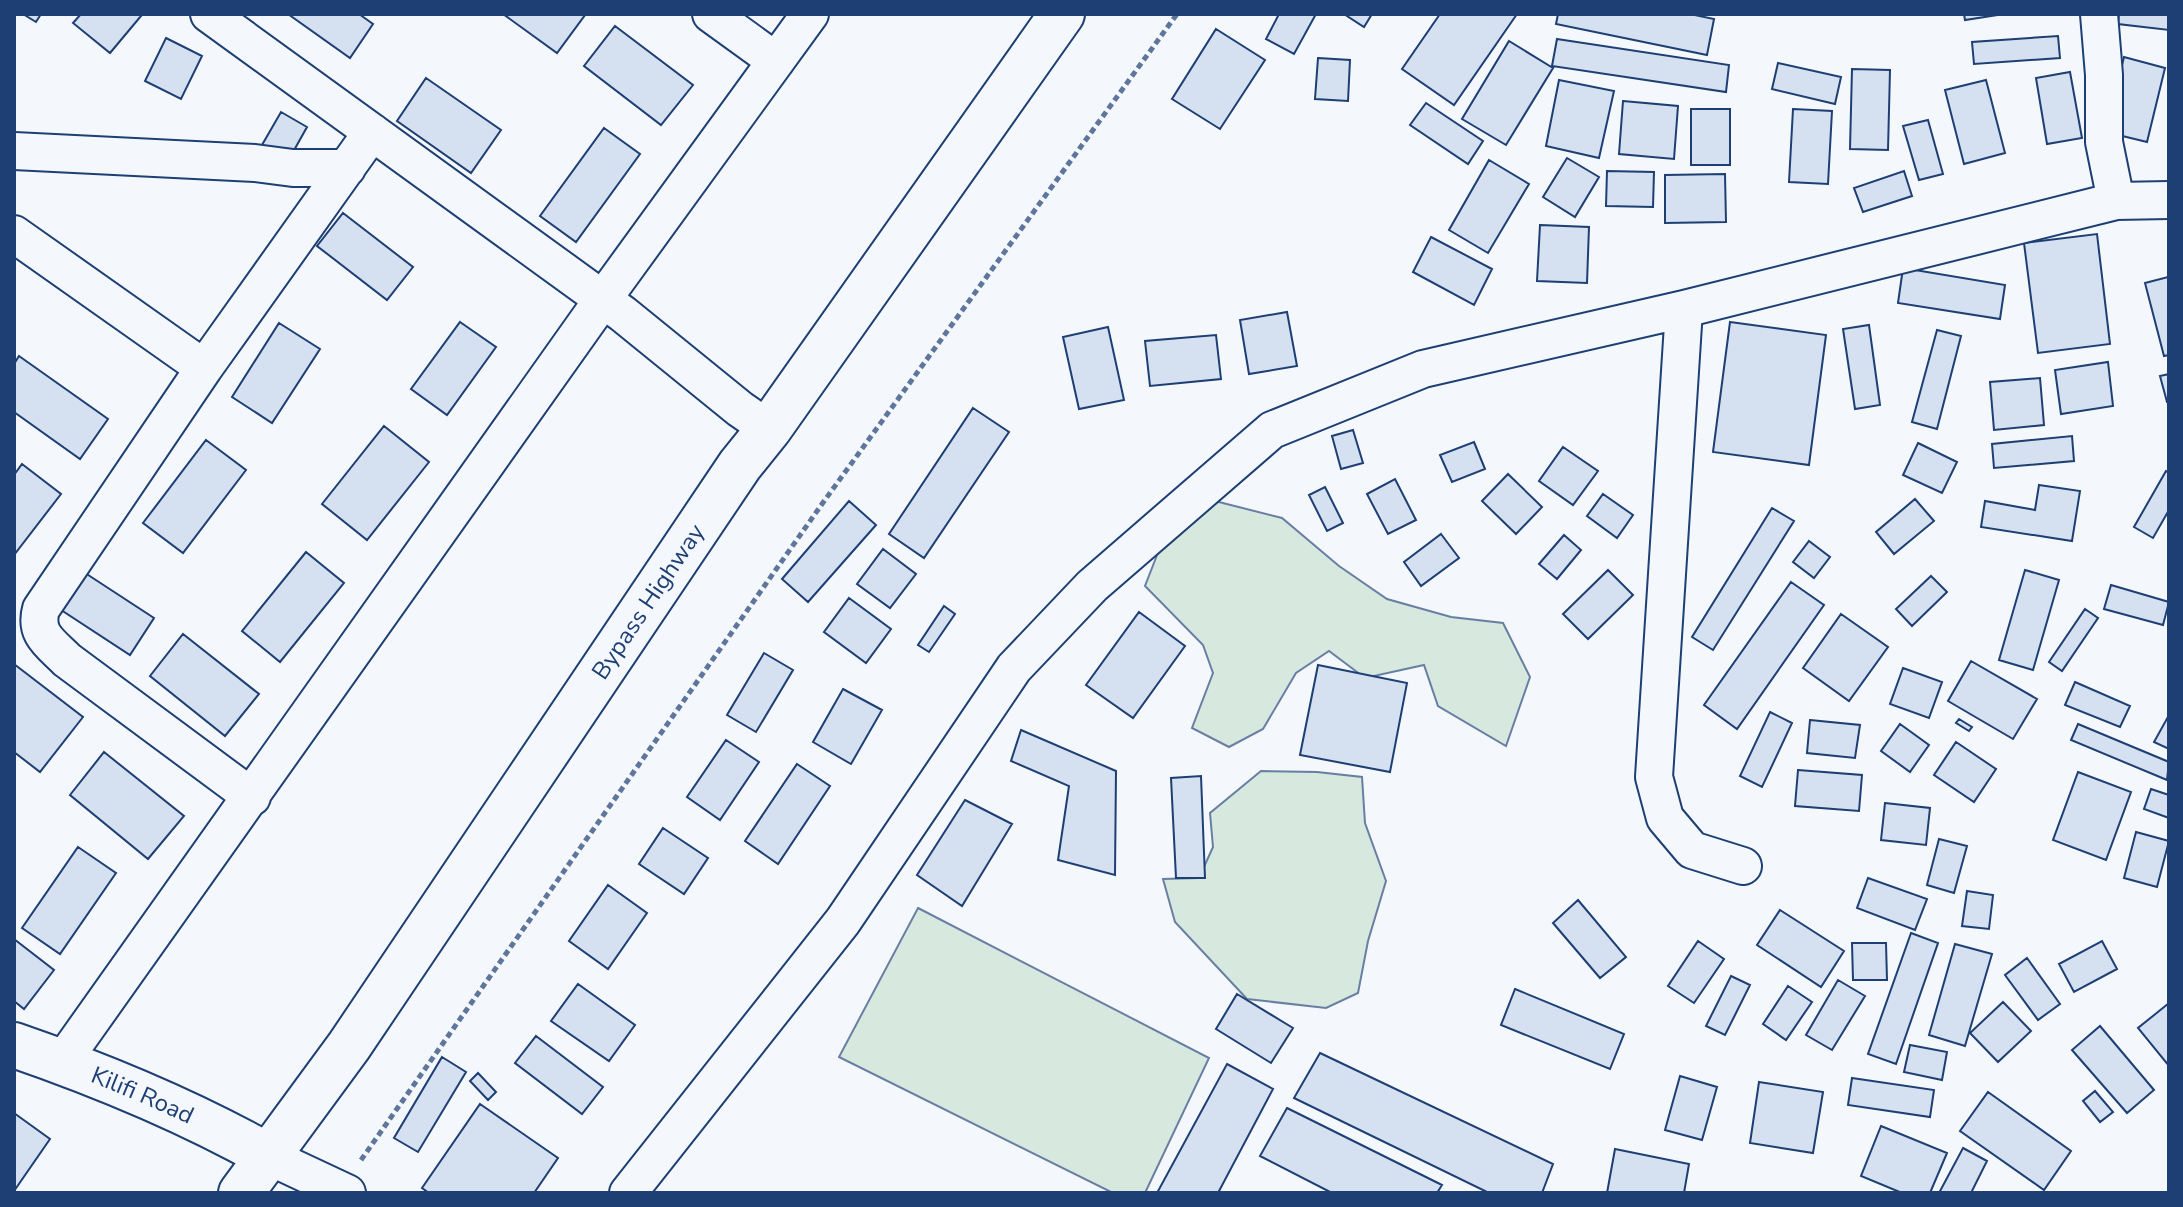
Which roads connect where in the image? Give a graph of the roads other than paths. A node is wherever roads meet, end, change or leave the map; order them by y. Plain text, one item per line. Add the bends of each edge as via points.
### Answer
1 (209, 14) edge
2 (711, 14) edge
3 (810, 14) edge
4 (1062, 14) edge
5 (2099, 14) edge
6 (776, 61) junction
7 (372, 132) junction
8 (14, 151) edge
9 (347, 168) junction
10 (2169, 200) edge
11 (2116, 201) junction
12 (14, 234) edge
13 (603, 299) junction
14 (1684, 309) junction
15 (204, 368) junction
16 (769, 429) junction
17 (252, 797) junction
18 (1743, 866) dead end
19 (14, 1045) edge
20 (62, 1062) junction
21 (268, 1156) junction
22 (344, 1191) edge
23 (241, 1193) edge
24 (628, 1193) edge

1 - 7 street
2 - 6 street
3 - 6 street
4 - 16 main road, Bypass Highway
5 - 11 street via 2104,142
6 - 13 street
7 - 9 street
7 - 13 street
8 - 9 street
9 - 15 street
10 - 11 street
11 - 14 street
12 - 15 street
13 - 16 street
13 - 17 street
14 - 18 street via 1654,777 1665,818 1692,850
14 - 24 street via 1423,369 1272,430 1092,586 1014,668 843,921
15 - 17 street via 37,622 67,660
16 - 21 main road, Bypass Highway via 349,1046
17 - 20 street
19 - 20 main road, Kilifi Road
20 - 21 main road, Kilifi Road via 218,1128
21 - 22 street
21 - 23 main road, Bypass Highway

